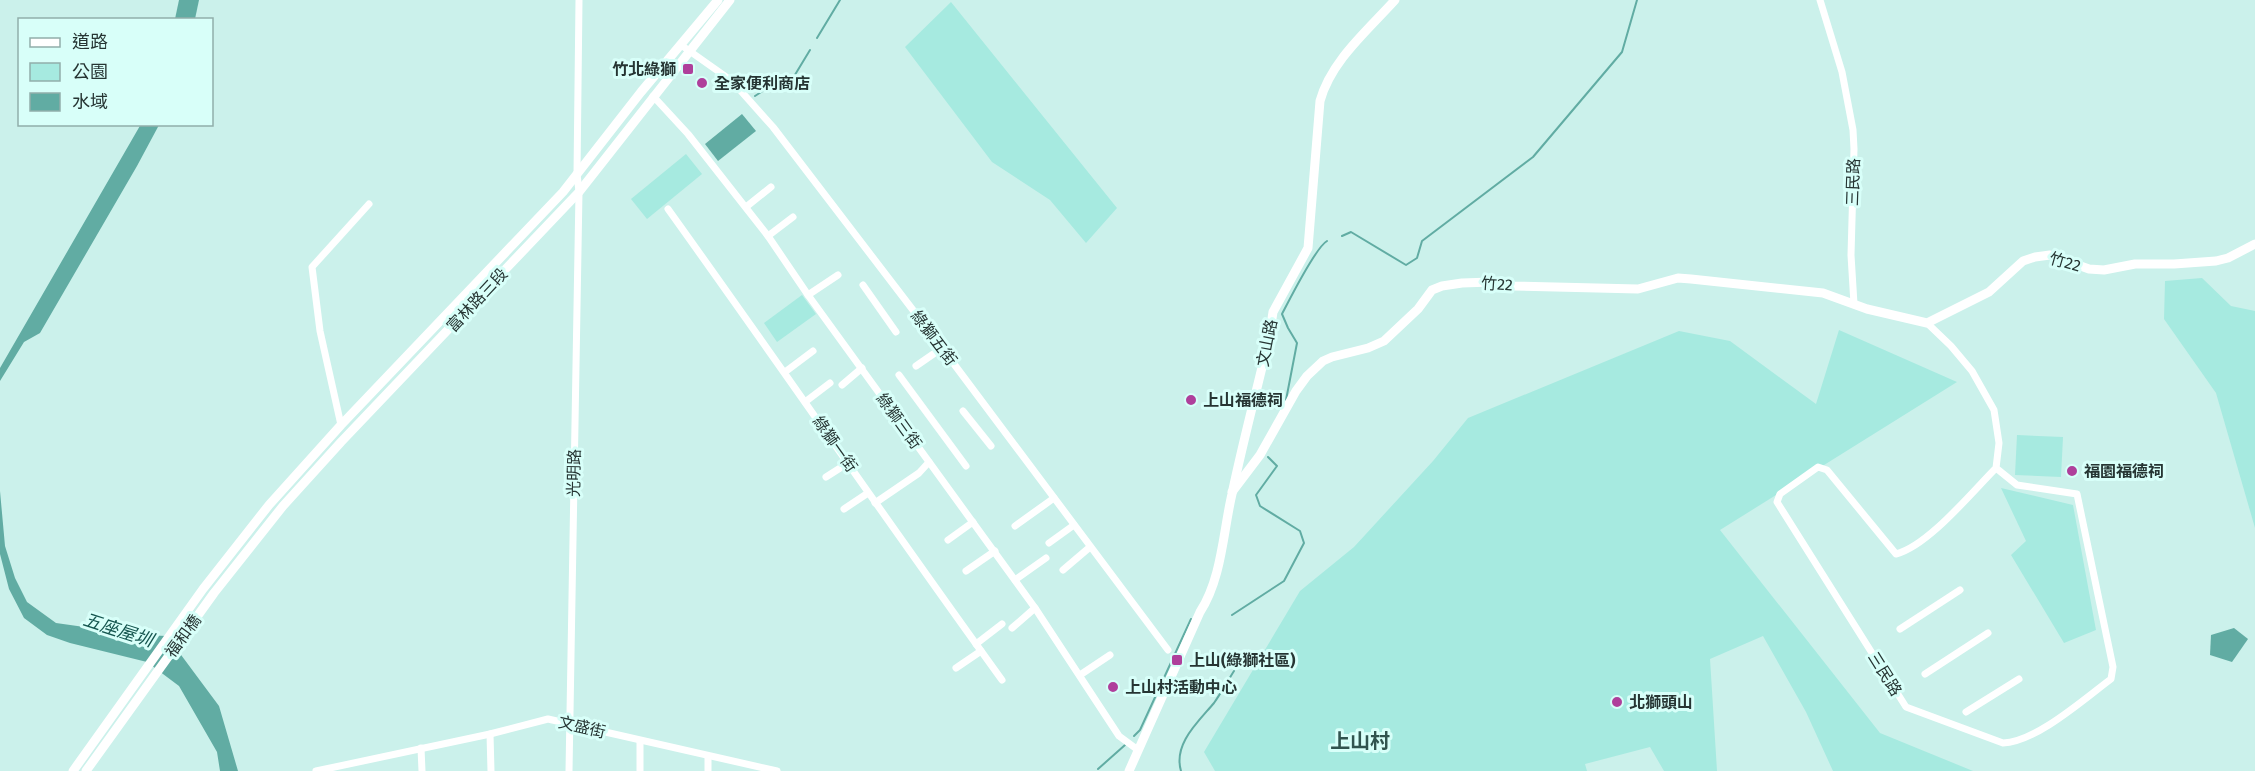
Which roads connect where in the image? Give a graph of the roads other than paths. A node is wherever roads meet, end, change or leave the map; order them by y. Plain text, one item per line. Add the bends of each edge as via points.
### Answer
1 (579, 0) edge
2 (718, 0) edge
3 (730, 0) edge
4 (1395, 0) edge
5 (1820, 0) edge
6 (685, 47) junction
7 (653, 96) junction
8 (577, 174) junction
9 (771, 187) dead end
10 (579, 192) junction
11 (369, 204) dead end
12 (746, 207) junction
13 (668, 209) dead end
14 (793, 217) dead end
15 (768, 236) junction
16 (2255, 244) edge
17 (838, 274) dead end
18 (863, 285) dead end
19 (808, 295) junction
20 (1854, 304) junction
21 (1927, 323) junction
22 (897, 332) dead end
23 (942, 348) junction
24 (813, 351) dead end
25 (916, 366) dead end
26 (862, 368) junction
27 (785, 372) junction
28 (899, 375) dead end
29 (830, 383) dead end
30 (842, 385) dead end
31 (805, 402) junction
32 (963, 411) dead end
33 (341, 425) junction
34 (991, 446) dead end
35 (929, 462) junction
36 (848, 463) junction
37 (966, 466) dead end
38 (1996, 468) junction
39 (826, 477) dead end
40 (1232, 492) junction
41 (868, 493) junction
42 (1054, 498) junction
43 (875, 503) junction
44 (844, 509) dead end
45 (973, 522) junction
46 (1074, 525) junction
47 (1015, 526) dead end
48 (948, 540) dead end
49 (1049, 543) dead end
50 (1090, 547) junction
51 (995, 551) junction
52 (1046, 558) dead end
53 (1063, 570) dead end
54 (966, 571) dead end
55 (1016, 580) junction
56 (203, 589) joint
57 (1960, 590) dead end
58 (214, 592) joint
59 (1035, 608) junction
60 (1002, 624) dead end
61 (1012, 628) dead end
62 (1900, 629) dead end
63 (1988, 633) dead end
64 (976, 644) junction
65 (1168, 650) dead end
66 (981, 651) junction
67 (1110, 655) dead end
68 (956, 668) dead end
69 (143, 673) junction
70 (1925, 674) dead end
71 (1080, 675) junction
72 (2019, 679) dead end
73 (152, 680) junction
74 (1002, 680) dead end
75 (1966, 712) dead end
76 (569, 724) junction
77 (490, 734) junction
78 (640, 741) junction
79 (421, 748) junction
80 (1138, 750) junction
81 (708, 756) junction
82 (347, 767) edge
83 (73, 771) edge
84 (86, 771) edge
85 (316, 771) edge
86 (422, 771) edge
87 (491, 771) edge
88 (569, 771) edge
89 (640, 771) edge
90 (708, 771) edge
91 (777, 771) edge
92 (1129, 771) edge

1 - 8 street, 光明路
2 - 6 main road, 富林路三段
3 - 6 main road, 富林路三段
4 - 40 main road, 文山路 via 1333,69 1324,87 1308,248 1273,312
5 - 20 street, 三民路 via 1842,72 1853,130
6 - 7 main road, 富林路三段
6 - 8 main road, 富林路三段
6 - 23 street, 綠獅五街 via 732,81 773,127
7 - 10 main road, 富林路三段
7 - 12 street, 綠獅三街
8 - 10 street, 光明路
8 - 33 main road, 富林路三段
9 - 12 street
10 - 58 main road, 富林路三段 via 341,442
10 - 76 street, 光明路
11 - 33 street via 312,267 320,331
12 - 15 street, 綠獅三街
13 - 27 street, 綠獅一街
14 - 15 street
15 - 19 street, 綠獅三街
16 - 21 main road, 竹22 / 竹22 via 2216,261 2135,264 2104,270 2089,269 2050,255 2035,257 2023,261 1989,292
17 - 19 street
18 - 22 street
19 - 26 street, 綠獅三街
20 - 21 main road, 竹22
20 - 40 main road, 竹22 / 竹22 via 1823,294 1678,278 1638,289 1491,282 1442,286 1432,290 1384,341 1332,357 1307,376 1260,455
21 - 38 street via 1972,371 1994,410 1999,443
23 - 25 street
23 - 42 street, 綠獅五街
24 - 27 street
26 - 30 street
26 - 35 street, 綠獅三街
27 - 31 street, 綠獅一街
28 - 37 street
29 - 31 street
31 - 36 street, 綠獅一街
32 - 34 street
33 - 56 main road, 富林路三段 via 269,505
35 - 43 street
35 - 45 street, 綠獅三街
36 - 39 street
36 - 41 street, 綠獅一街
38 - 38 street, 三民路 via 2017,485 2077,494 2113,667 2111,679 2049,725 2012,743 1906,708 1777,502 1780,495 1818,466 1827,470 1896,554 1927,537
40 - 80 main road, 文山路 via 1220,559 1207,601
41 - 43 street, 綠獅一街
41 - 44 street
42 - 46 street, 綠獅五街
42 - 47 street
43 - 64 street, 綠獅一街
45 - 48 street
45 - 51 street, 綠獅三街
46 - 49 street
46 - 50 street, 綠獅五街
50 - 53 street
50 - 65 street, 綠獅五街
51 - 54 street
51 - 55 street, 綠獅三街
52 - 55 street
55 - 59 street, 綠獅三街
56 - 69 main road, 福和橋
57 - 62 street
58 - 73 main road, 福和橋
59 - 61 street
59 - 71 street, 綠獅三街
60 - 64 street
63 - 70 street
64 - 66 street, 綠獅一街
66 - 68 street
66 - 74 street, 綠獅一街
67 - 71 street
69 - 73 street
69 - 83 main road
71 - 80 street, 綠獅三街 via 1119,736
72 - 75 street
73 - 84 main road
76 - 77 street, 文盛街 via 548,719
76 - 78 street, 文盛街
76 - 88 street, 光明路
77 - 79 street, 文盛街
77 - 87 street
78 - 81 street, 文盛街
78 - 89 street
79 - 82 street, 文盛街
79 - 86 street
80 - 92 main road, 文山路
81 - 90 street
81 - 91 street, 文盛街
82 - 85 street, 文盛街

